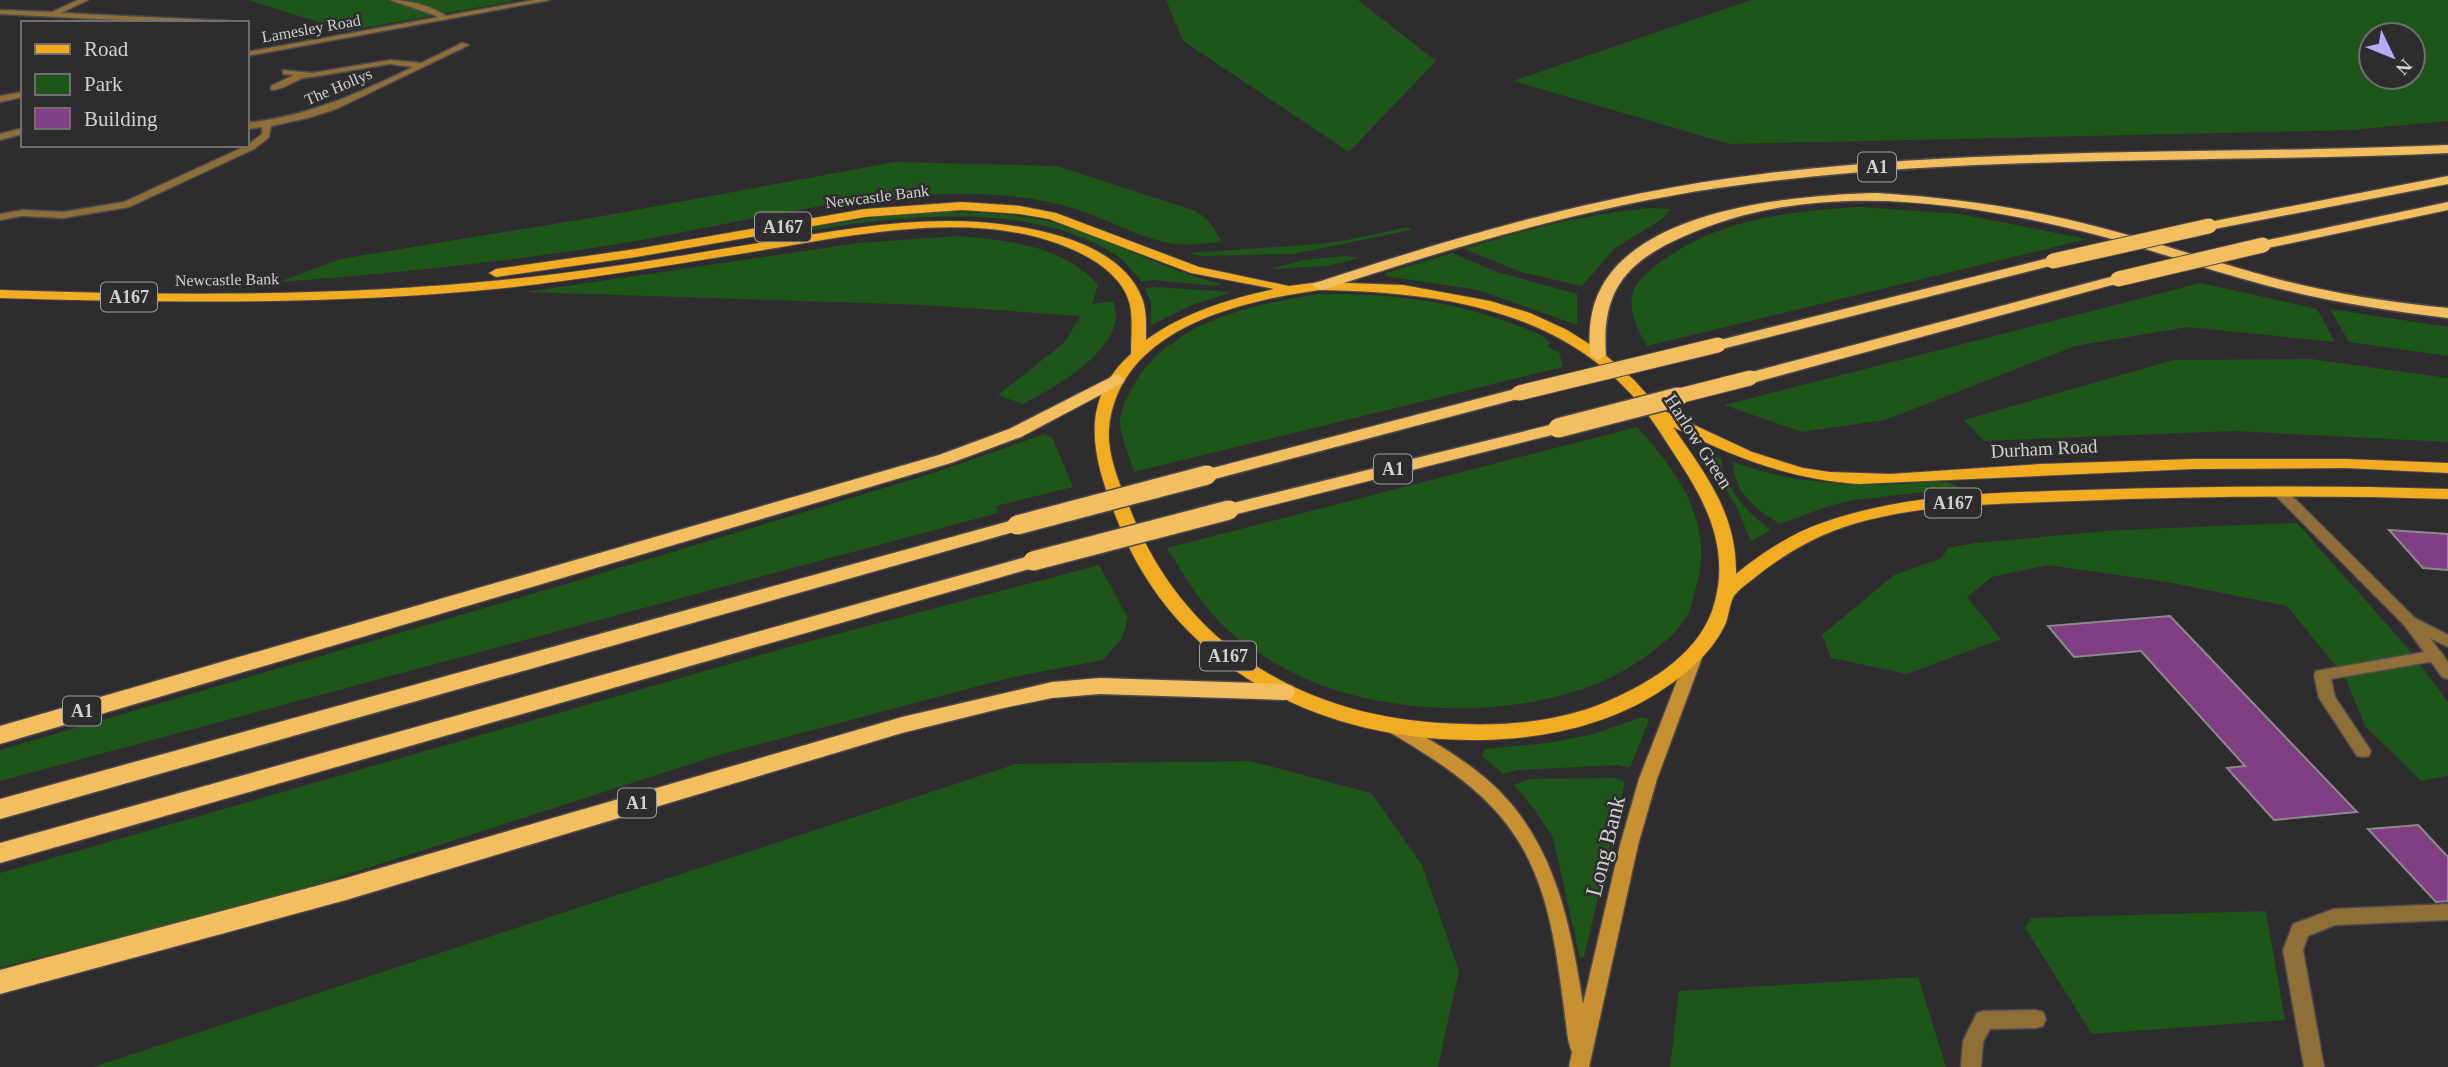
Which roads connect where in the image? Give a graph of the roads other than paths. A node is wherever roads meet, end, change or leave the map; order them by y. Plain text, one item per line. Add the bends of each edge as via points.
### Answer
1 (84, 0) edge
2 (394, 0) edge
3 (546, 0) edge
4 (0, 12) edge
5 (50, 14) junction
6 (445, 18) junction
7 (190, 21) edge
8 (465, 45) dead end
9 (248, 54) edge
10 (419, 65) junction
11 (286, 72) dead end
12 (301, 75) junction
13 (274, 88) dead end
14 (21, 94) edge
15 (0, 99) edge
16 (267, 125) junction
17 (248, 126) edge
18 (21, 132) edge
19 (0, 137) edge
20 (2448, 149) edge
21 (2448, 180) edge
22 (2448, 206) edge
23 (0, 217) edge
24 (1320, 286) junction
25 (1296, 289) junction
26 (0, 293) edge
27 (329, 293) junction
28 (2448, 313) edge
29 (1138, 354) junction
30 (1598, 355) junction
31 (1117, 379) junction
32 (1654, 412) junction
33 (2448, 468) edge
34 (2279, 491) junction
35 (2448, 494) edge
36 (1727, 592) junction
37 (2410, 622) junction
38 (2448, 642) edge
39 (1695, 655) junction
40 (2437, 656) junction
41 (2448, 673) edge
42 (1284, 692) junction
43 (1392, 726) junction
44 (0, 735) edge
45 (2363, 751) dead end
46 (0, 809) edge
47 (0, 853) edge
48 (2448, 912) edge
49 (0, 982) edge
50 (2036, 1019) dead end
51 (1580, 1061) edge
52 (1971, 1067) edge
53 (2314, 1067) edge

1 - 5 street
2 - 6 street
3 - 6 street, Lamesley Road
4 - 5 street
5 - 7 street
6 - 9 street, Lamesley Road
8 - 10 street, The Hollys
10 - 12 street, The Hollys via 390,62
10 - 16 street, The Hollys via 326,111
11 - 12 street, The Hollys
12 - 13 street, The Hollys
14 - 15 street
16 - 17 street, The Hollys
16 - 23 street via 266,135 251,147 112,213
18 - 19 street
20 - 24 highway, A1 via 1943,163 1803,173 1586,209 1451,243
21 - 46 highway, A1, bridge via 2053,261 1519,393 1017,525
22 - 47 highway, A1, bridge via 2118,279 1033,561
24 - 25 main road, Harlow Green / A167
24 - 30 main road, Harlow Green / A167 via 1402,288 1462,297 1520,315
25 - 27 main road, Newcastle Bank / A167 via 1196,270 1052,216 942,206 865,213 589,260
25 - 29 main road, Harlow Green / A167 via 1197,316
26 - 27 main road, Newcastle Bank / A167 via 156,298
27 - 29 main road, Newcastle Bank / A167 via 513,283 871,229 979,225 1033,233 1107,263 1135,299
28 - 30 highway, A1 via 2305,290 2010,212 1924,201 1843,199 1736,211 1651,245 1621,270 1604,295 1596,324
29 - 31 main road, Harlow Green / A167
30 - 32 main road, Harlow Green / A167
31 - 42 main road, Harlow Green / A167 via 1101,423 1101,448 1124,519 1150,571 1178,612 1210,643
31 - 44 highway, A1 via 1015,433 945,459
32 - 33 main road, Durham Road / A167 via 1759,460 1826,477 2199,463
32 - 36 main road, Harlow Green / A167 via 1712,497 1726,544
34 - 35 main road, A167
34 - 36 main road, A167 via 2202,490 1907,506 1827,527 1795,541 1773,553
34 - 37 street
36 - 39 main road, Harlow Green / A167 via 1722,617
37 - 38 street
37 - 40 street
39 - 43 main road, Harlow Green / A167 via 1655,688 1601,714 1536,729 1464,733
39 - 51 main road, Long Bank via 1648,779 1629,845
40 - 41 street
40 - 45 street via 2322,675 2327,698
42 - 43 main road, Harlow Green / A167 via 1346,716
42 - 49 highway, A1 via 1100,686 1012,698 902,725 346,889
43 - 51 main road, Long Bank via 1488,790 1517,820 1539,856 1555,901
48 - 53 street via 2334,917 2300,930 2293,950
50 - 52 street via 1984,1020 1972,1041

